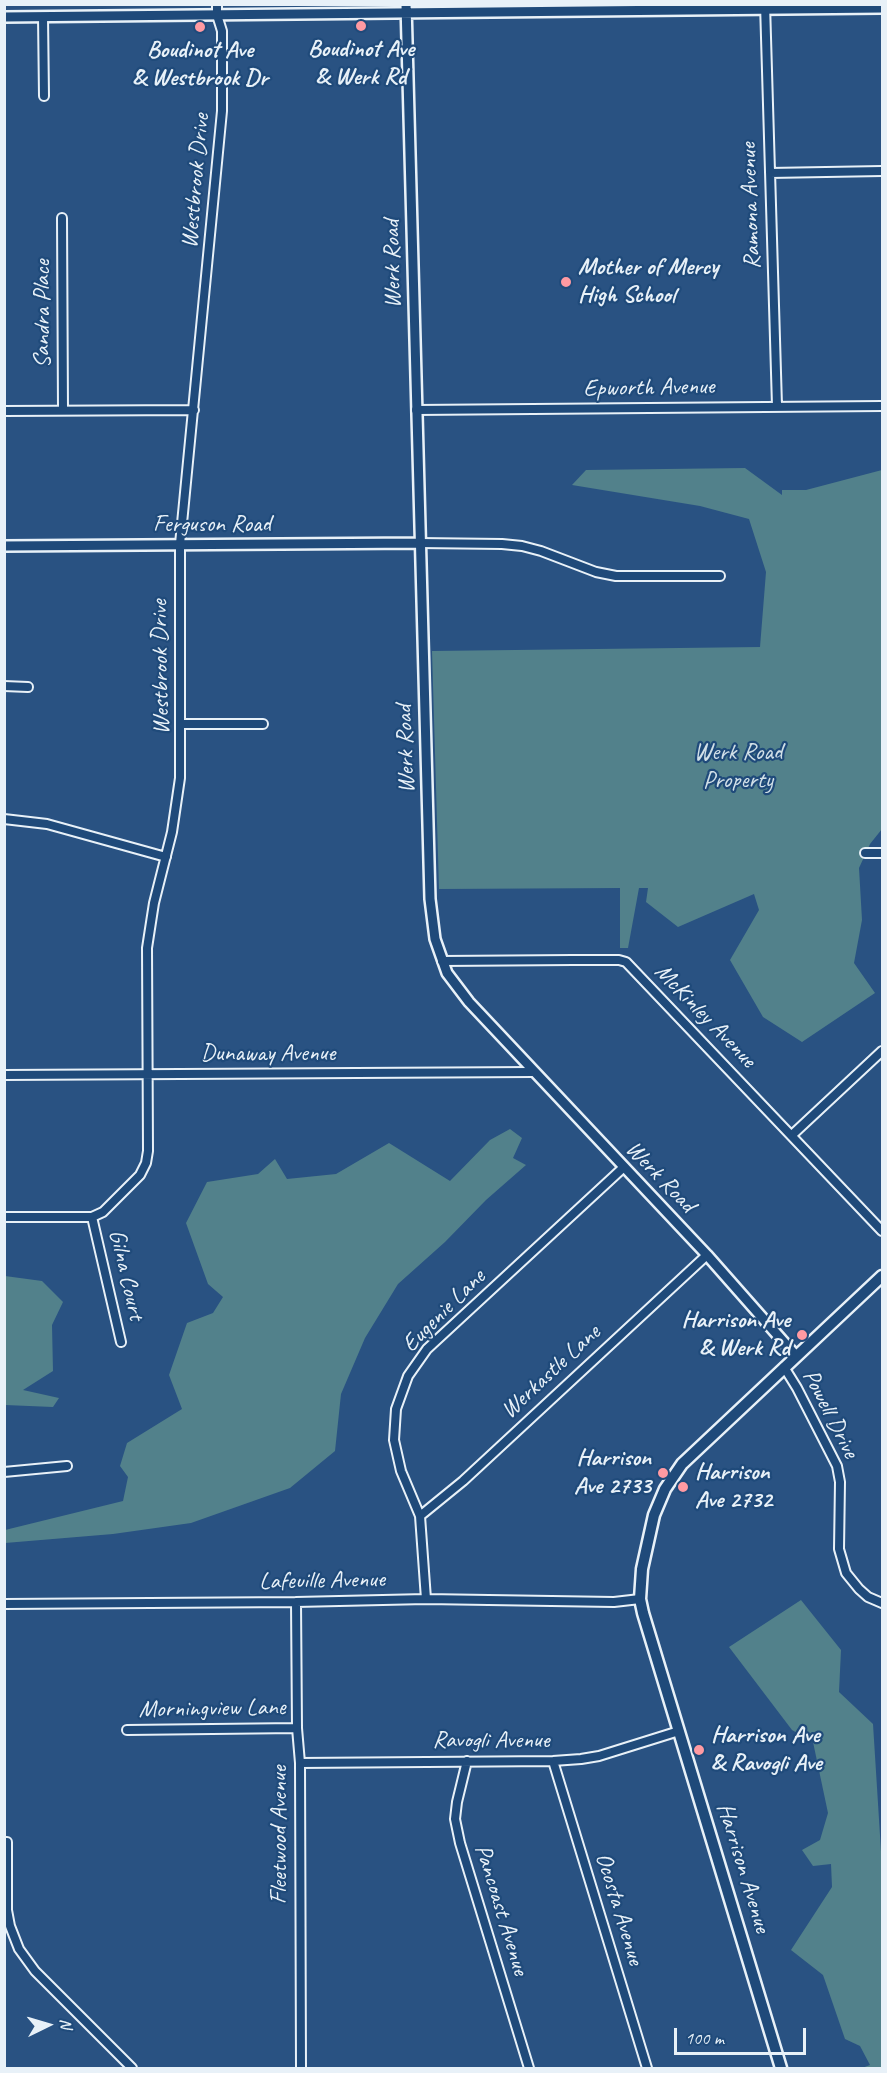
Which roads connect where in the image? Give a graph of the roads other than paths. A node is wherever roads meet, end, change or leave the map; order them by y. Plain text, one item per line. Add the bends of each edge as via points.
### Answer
1 (217, 4) edge
2 (766, 7) edge
3 (882, 8) edge
4 (406, 9) edge
5 (217, 15) junction
6 (4, 17) edge
7 (43, 17) junction
8 (44, 96) dead end
9 (882, 171) edge
10 (770, 173) junction
11 (62, 218) dead end
12 (777, 406) junction
13 (882, 406) edge
14 (63, 410) junction
15 (194, 410) junction
16 (416, 410) junction
17 (4, 411) edge
18 (420, 543) junction
19 (180, 544) junction
20 (4, 546) edge
21 (720, 576) dead end
22 (4, 686) edge
23 (28, 687) dead end
24 (181, 724) junction
25 (263, 724) dead end
26 (4, 819) edge
27 (865, 853) dead end
28 (882, 853) edge
29 (166, 856) junction
30 (442, 961) junction
31 (882, 1051) edge
32 (532, 1072) junction
33 (148, 1074) junction
34 (4, 1075) edge
35 (792, 1135) junction
36 (624, 1167) junction
37 (92, 1216) junction
38 (4, 1217) edge
39 (882, 1231) edge
40 (707, 1255) junction
41 (882, 1276) edge
42 (121, 1342) dead end
43 (796, 1356) junction
44 (784, 1367) junction
45 (67, 1466) dead end
46 (4, 1472) edge
47 (420, 1516) junction
48 (426, 1599) junction
49 (640, 1599) junction
50 (296, 1602) junction
51 (4, 1604) edge
52 (882, 1604) edge
53 (297, 1728) junction
54 (127, 1730) dead end
55 (679, 1731) junction
56 (467, 1761) junction
57 (553, 1761) junction
58 (300, 1763) junction
59 (4, 1842) edge
60 (132, 2068) edge
61 (301, 2068) edge
62 (529, 2068) edge
63 (647, 2068) edge
64 (781, 2068) edge

1 - 5 street, Westbrook Drive
2 - 3 street
2 - 4 street
2 - 10 street, Ramona Avenue
4 - 5 street
4 - 16 street, Werk Road
5 - 7 street
5 - 15 street, Westbrook Drive via 222,31 222,111
6 - 7 street
7 - 8 street
9 - 10 street
10 - 12 street, Ramona Avenue
11 - 14 street, Sandra Place
12 - 13 street, Epworth Avenue
12 - 16 street, Epworth Avenue
14 - 15 street
14 - 17 street
15 - 19 street, Westbrook Drive
16 - 18 street, Werk Road
18 - 19 street, Ferguson Road
18 - 21 street via 522,546 616,576
18 - 30 street, Werk Road via 430,899
19 - 20 street, Ferguson Road
19 - 24 street, Westbrook Drive
22 - 23 street
24 - 25 street
24 - 29 street, Westbrook Drive via 178,798
26 - 29 street via 46,824
27 - 28 street
29 - 33 street, Westbrook Drive via 147,948
30 - 32 street, Werk Road via 462,993
30 - 35 street, McKinley Avenue via 626,962
31 - 35 street
32 - 33 street, Dunaway Avenue
32 - 36 street, Werk Road
33 - 34 street, Dunaway Avenue
33 - 37 street, Westbrook Drive via 146,1163 134,1184 103,1212
35 - 39 street, McKinley Avenue
36 - 40 street, Werk Road
36 - 47 street, Eugenie Lane via 427,1349 408,1376 396,1409 394,1440 401,1471
37 - 38 street
37 - 42 street, Gilna Court
40 - 43 street, Werk Road
40 - 47 street, Werkastle Lane via 463,1481
41 - 43 main road, Harrison Avenue
43 - 44 main road, Harrison Avenue
44 - 49 main road, Harrison Avenue via 691,1454 665,1489 645,1546
44 - 52 street, Powell Drive via 837,1466 839,1549 846,1573 858,1589
45 - 46 street
47 - 48 street, Eugenie Lane
48 - 49 street, Lafeuille Avenue
48 - 50 street, Lafeuille Avenue
49 - 55 main road, Harrison Avenue
50 - 51 street, Lafeuille Avenue
50 - 53 street, Fleetwood Avenue
53 - 54 street, Morningview Lane
53 - 58 street, Fleetwood Avenue
55 - 57 street, Ravogli Avenue via 598,1756
55 - 64 main road, Harrison Avenue
56 - 57 street, Ravogli Avenue
56 - 58 street, Ravogli Avenue
56 - 62 street, Pancoast Avenue via 455,1819
57 - 63 street, Ocosta Avenue
58 - 61 street, Fleetwood Avenue
59 - 60 street via 7,1910 19,1949 35,1971

